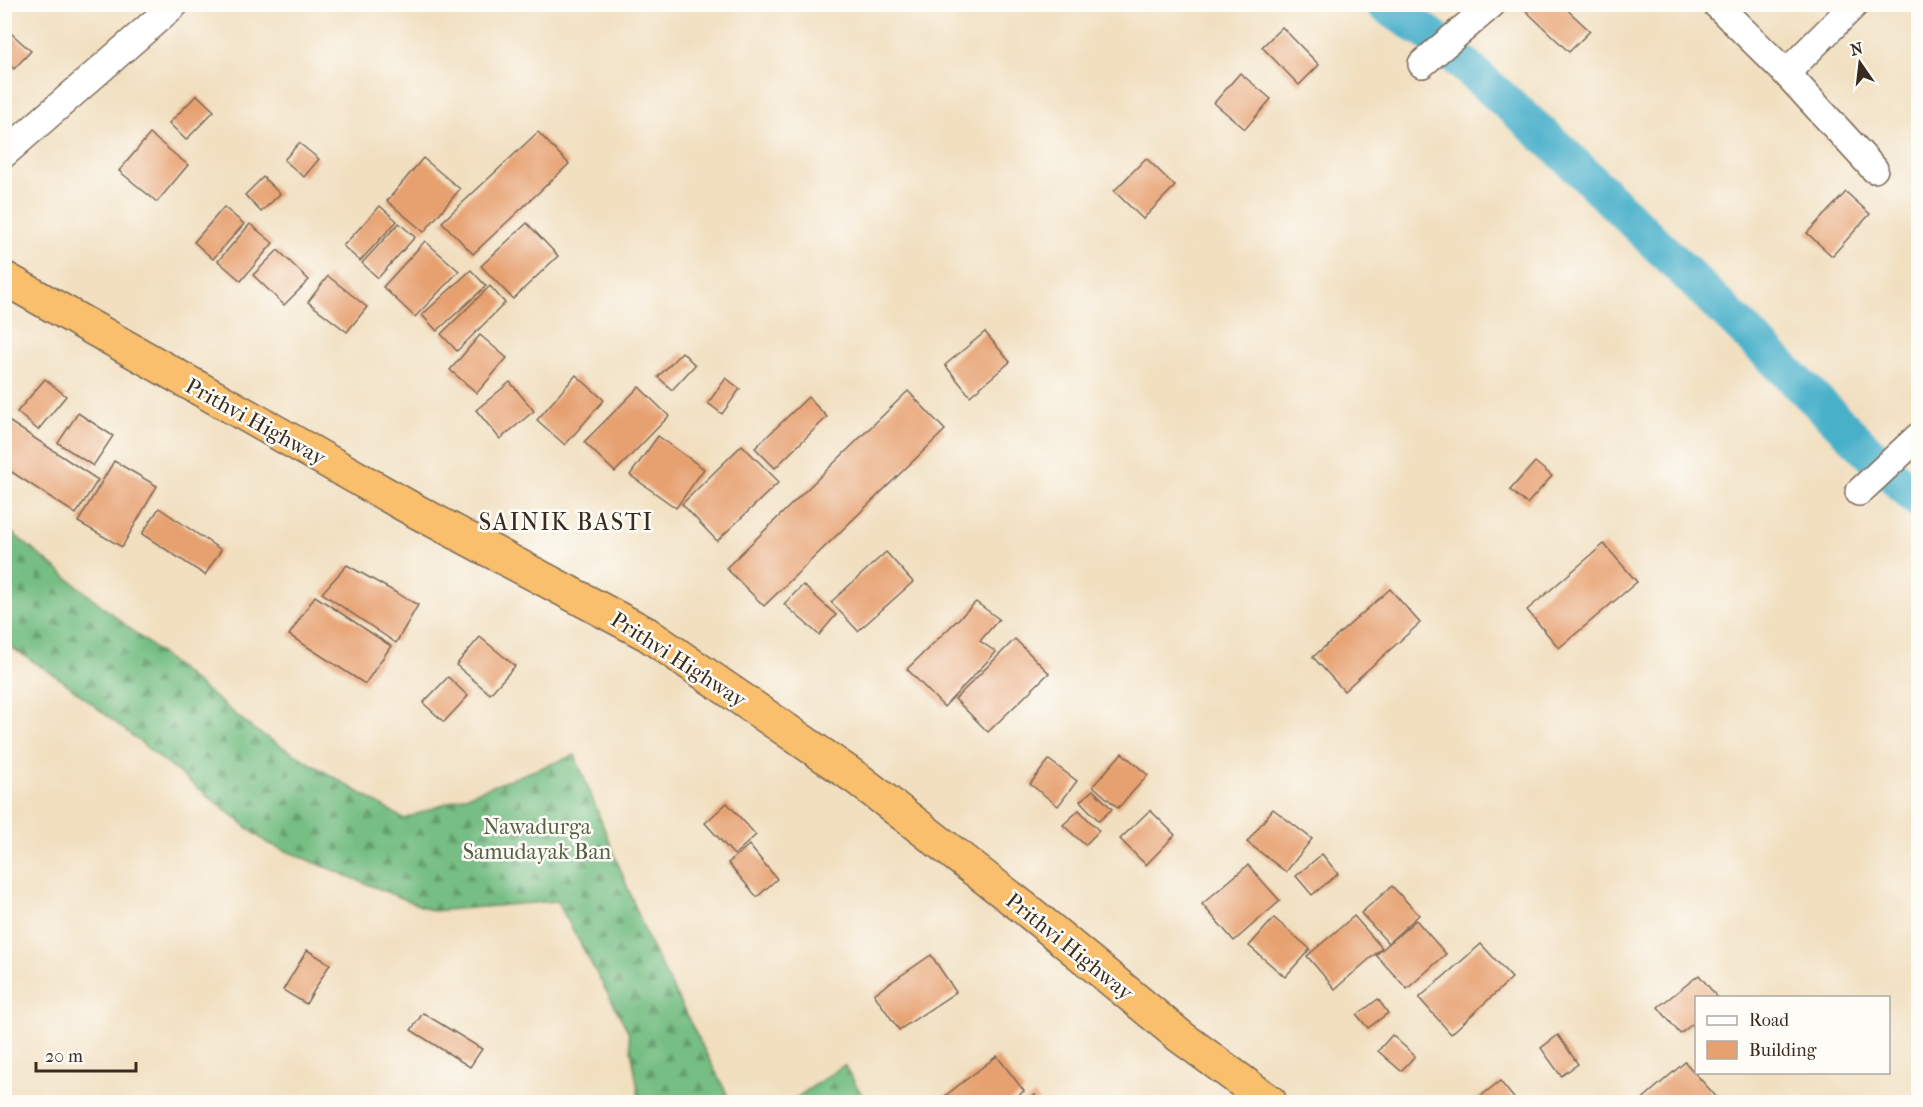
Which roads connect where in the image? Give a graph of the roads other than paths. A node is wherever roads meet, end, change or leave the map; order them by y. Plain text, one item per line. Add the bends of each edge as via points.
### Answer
1 (175, 4) edge
2 (1492, 4) edge
3 (1716, 4) edge
4 (1855, 4) edge
5 (1422, 64) dead end
6 (1786, 73) junction
7 (4, 154) edge
8 (1874, 169) dead end
9 (4, 278) edge
10 (1918, 437) edge
11 (1859, 492) dead end
12 (1270, 1102) edge

1 - 7 street
2 - 5 street
3 - 6 street
4 - 6 street
6 - 8 street
9 - 12 highway, Prithvi Highway via 412,509 647,634 859,780 1028,911 1181,1037
10 - 11 street

